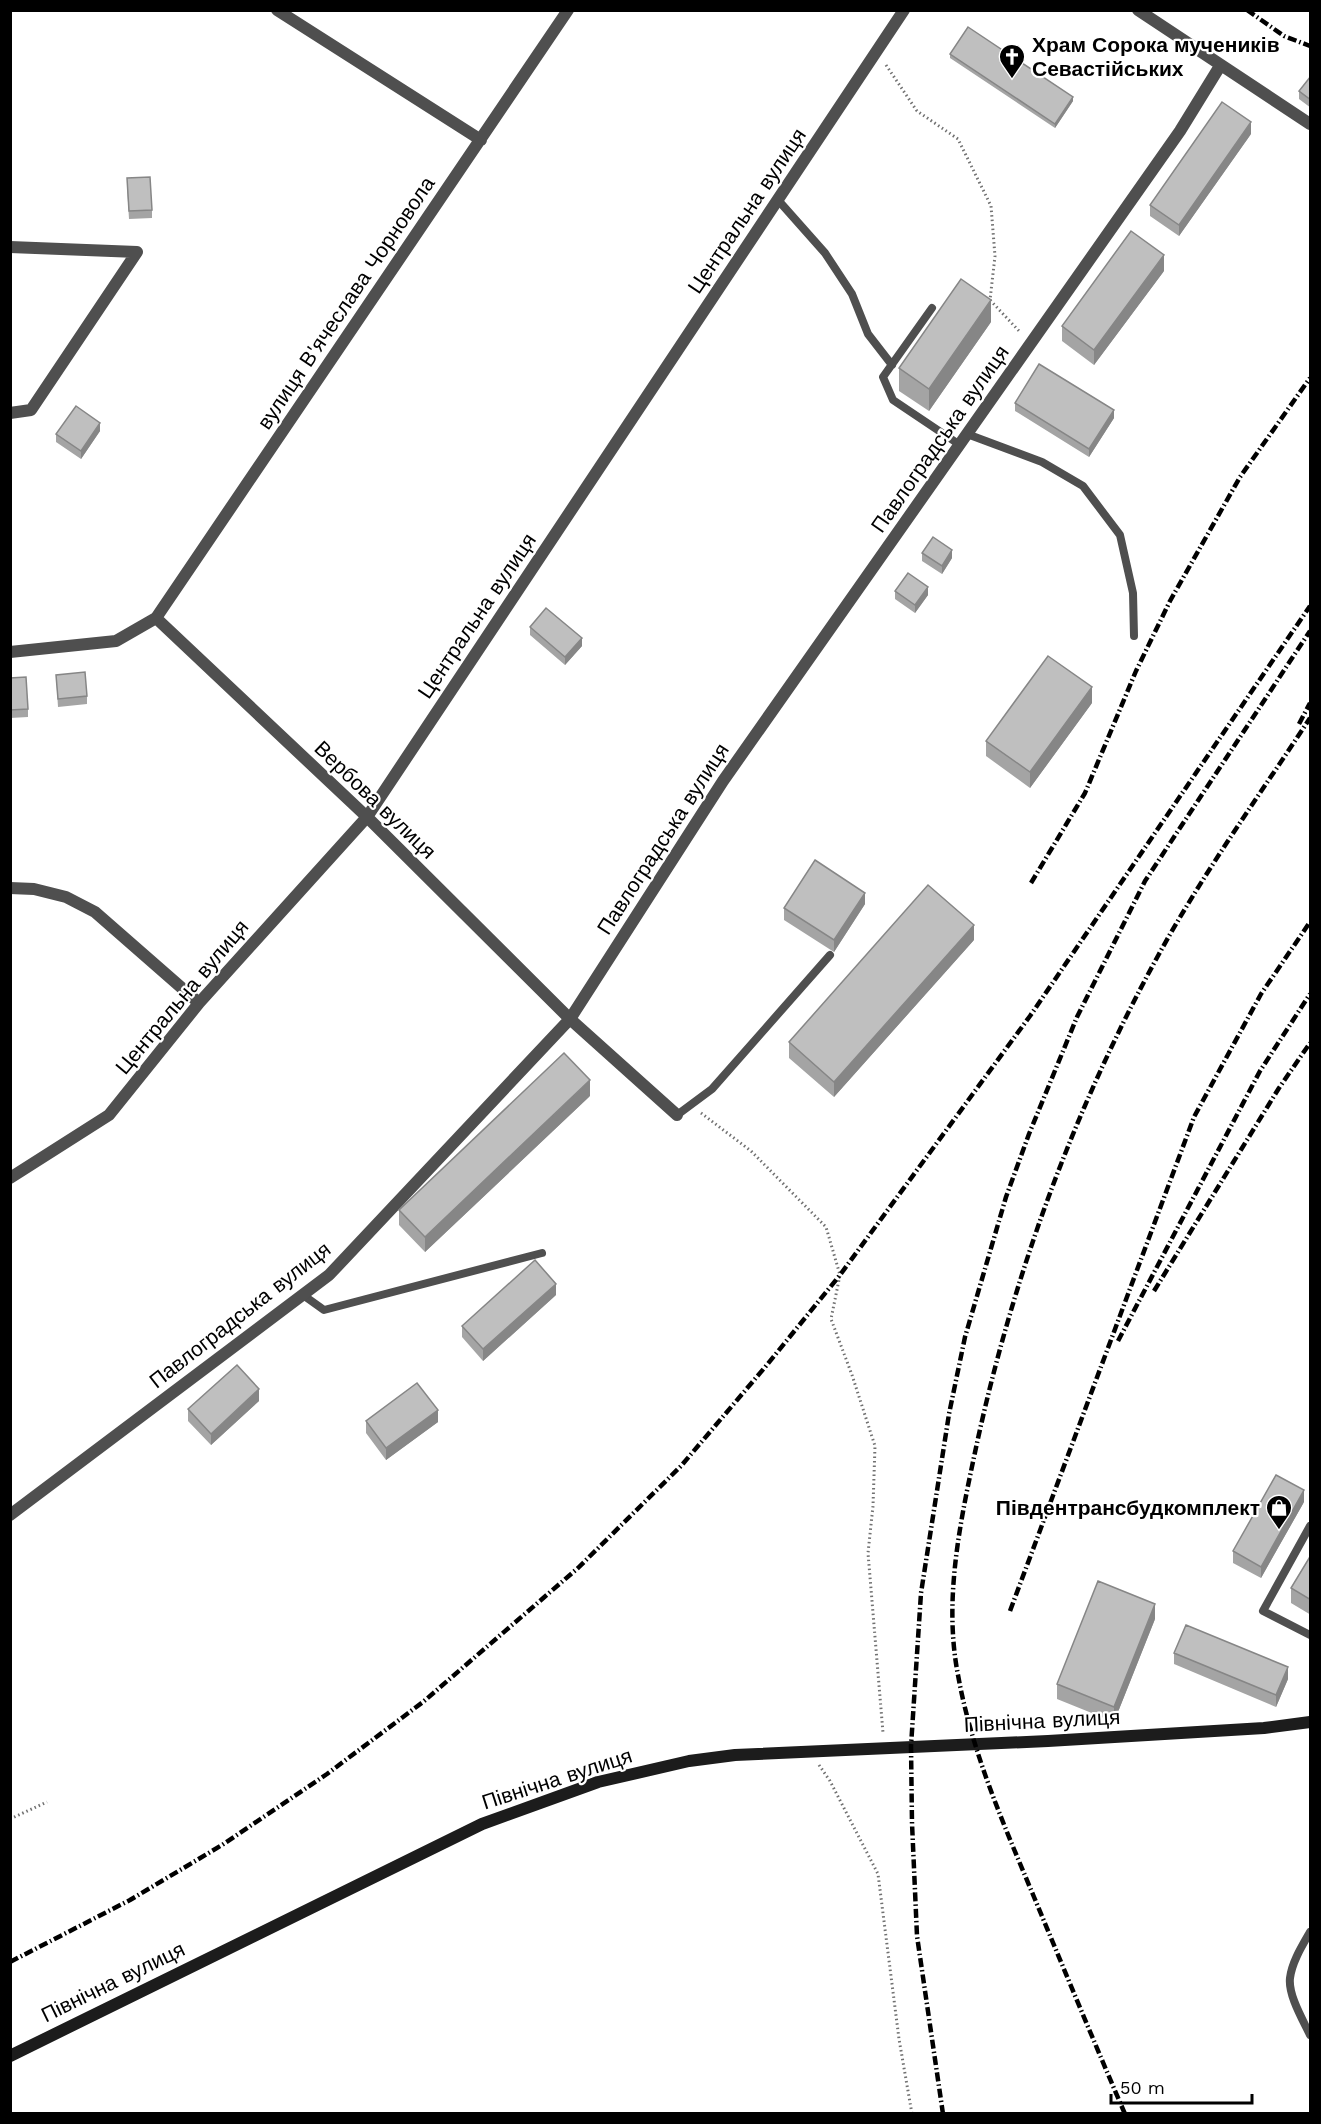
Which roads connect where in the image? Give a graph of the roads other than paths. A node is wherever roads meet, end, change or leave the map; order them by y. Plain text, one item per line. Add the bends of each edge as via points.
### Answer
1 (277, 10) edge
2 (568, 10) edge
3 (904, 10) edge
4 (1138, 10) edge
5 (1220, 66) junction
6 (1311, 124) edge
7 (481, 140) junction
8 (778, 200) junction
9 (10, 247) edge
10 (932, 309) dead end
11 (892, 365) junction
12 (10, 413) edge
13 (963, 439) junction
14 (156, 618) junction
15 (1134, 636) dead end
16 (10, 652) edge
17 (367, 817) junction
18 (10, 888) edge
19 (830, 955) dead end
20 (199, 1003) junction
21 (570, 1019) junction
22 (677, 1116) joint
23 (10, 1178) edge
24 (542, 1253) dead end
25 (303, 1295) junction
26 (10, 1515) edge
27 (1311, 1526) edge
28 (1311, 1635) edge
29 (1311, 1722) edge
30 (1311, 1932) edge
31 (1311, 2035) edge
32 (10, 2056) edge

1 - 7 street
2 - 7 street, вулиця В'ячеслава Чорновола
3 - 8 street, Центральна вулиця
4 - 5 street
5 - 6 street
5 - 13 street, Павлоградська вулиця via 1180,131
7 - 14 street, вулиця В'ячеслава Чорновола
8 - 11 lane via 825,253 852,294 868,334
8 - 17 street, Центральна вулиця
9 - 12 street via 137,252 31,410
10 - 11 lane
11 - 13 lane via 883,377 893,400
13 - 15 lane via 1042,462 1083,486 1119,535 1133,593
13 - 21 street, Павлоградська вулиця via 723,781
14 - 16 street via 116,640
14 - 17 street, Вербова вулиця
17 - 20 street, Центральна вулиця
17 - 21 street, Вербова вулиця
18 - 20 street via 34,888 66,897 95,912
19 - 22 lane via 712,1089
20 - 23 street, Центральна вулиця via 109,1115
21 - 22 street, Вербова вулиця
21 - 25 street, Павлоградська вулиця via 329,1275
24 - 25 lane via 324,1310
25 - 26 street, Павлоградська вулиця
27 - 28 lane via 1263,1611
29 - 32 street, Північна вулиця via 1048,1741 735,1755 643,1770 482,1824
30 - 31 lane via 1297,1956 1290,1980 1295,2002

